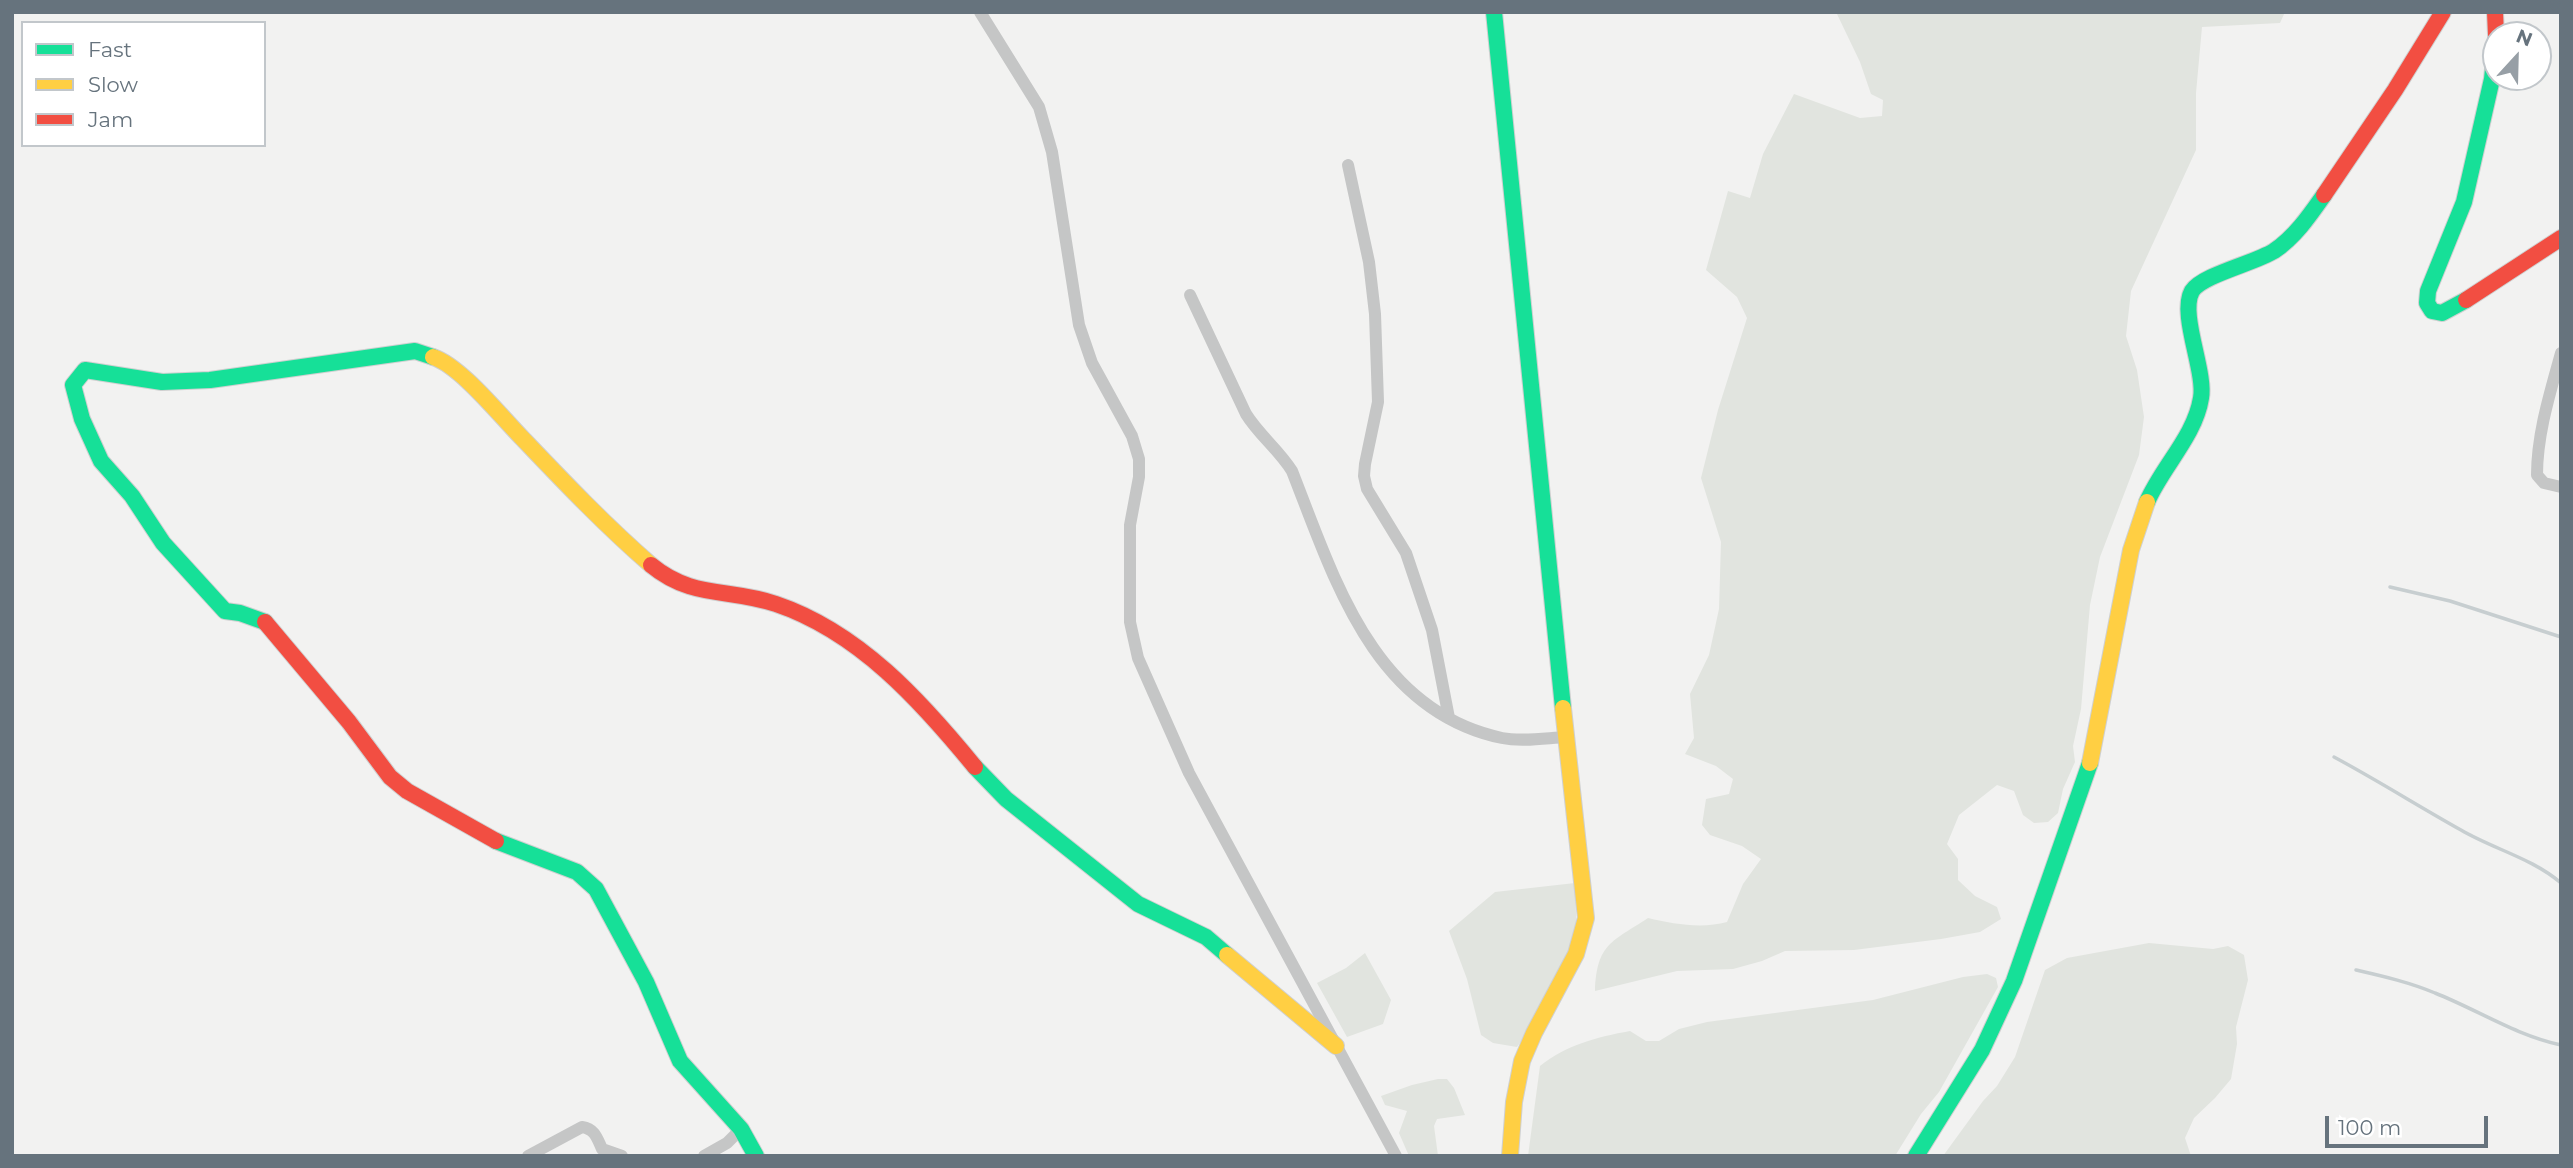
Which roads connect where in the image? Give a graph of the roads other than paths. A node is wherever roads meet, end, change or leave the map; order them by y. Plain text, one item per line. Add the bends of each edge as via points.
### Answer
1 (980, 12) edge
2 (1494, 12) edge
3 (2444, 12) edge
4 (2489, 91) edge
5 (1348, 165) dead end
6 (2561, 238) edge
7 (1190, 295) dead end
8 (2561, 353) edge
9 (2561, 487) edge
10 (1449, 718) junction
11 (1566, 737) junction
12 (1336, 1046) junction
13 (741, 1129) junction
14 (528, 1156) edge
15 (622, 1156) edge
16 (704, 1156) edge
17 (756, 1156) edge
18 (1396, 1156) edge
19 (1510, 1156) edge
20 (1916, 1156) edge

1 - 12 street via 1039,107 1052,152 1079,325 1092,363 1132,436 1139,459 1130,525 1129,622 1138,658 1189,773
2 - 11 main road
3 - 20 main road via 2407,74 2293,234 2270,254 2206,282 2191,294 2202,396 2191,427 2141,515 2087,775 2014,981 1982,1050
4 - 6 main road via 2464,202 2427,303 2432,311 2451,310
5 - 10 street via 1375,314 1378,402 1364,476 1367,489 1406,553 1432,631
7 - 10 street via 1245,414 1292,471 1338,590 1363,635 1394,676
8 - 9 street via 2537,458 2539,480
10 - 11 street via 1505,739
11 - 19 main road via 1585,927 1577,958 1526,1050
12 - 13 main road via 1206,937 1138,904 1006,799 894,676 849,642 775,604 689,588 653,566 443,360 415,351 210,380 162,382 85,370 78,376 73,385 76,397 101,461 132,496 163,543 225,611 265,622 390,777 490,839 577,872 596,889 646,982 680,1061
12 - 18 street
13 - 16 street
13 - 17 main road
14 - 15 street via 582,1127 590,1128 602,1149

